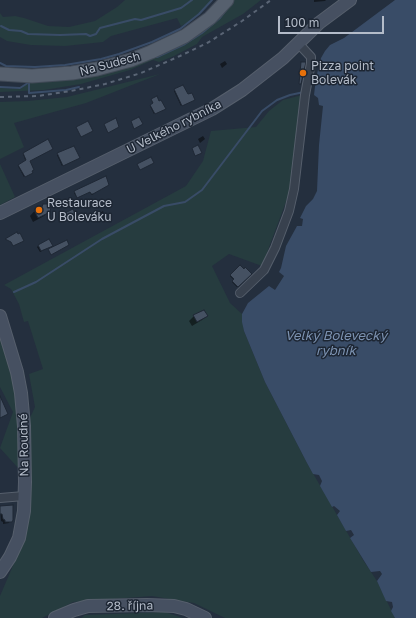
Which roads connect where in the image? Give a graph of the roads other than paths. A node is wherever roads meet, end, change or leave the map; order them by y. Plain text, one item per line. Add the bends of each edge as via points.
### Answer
1 (222, 0) edge
2 (227, 0) edge
3 (350, 0) edge
4 (210, 18) junction
5 (300, 45) junction
6 (0, 74) edge
7 (0, 213) edge
8 (240, 293) dead end
9 (0, 316) edge
10 (24, 496) junction
11 (0, 498) edge
12 (0, 572) edge
13 (55, 618) edge
14 (205, 618) edge

1 - 4 main road, Na Sudech
2 - 4 main road, Na Sudech
3 - 5 main road, U Velkého rybníka via 319,23
4 - 6 main road, Na Sudech via 178,40 114,65 59,75
5 - 7 main road, U Velkého rybníka via 242,90 212,109
5 - 8 street via 311,58 311,62 289,211 264,270
9 - 10 main road, Na Roudné via 21,393 24,426
10 - 11 street
10 - 12 main road, Na Roudné via 19,538
13 - 14 main road, 28. října via 88,606 146,604 180,608

